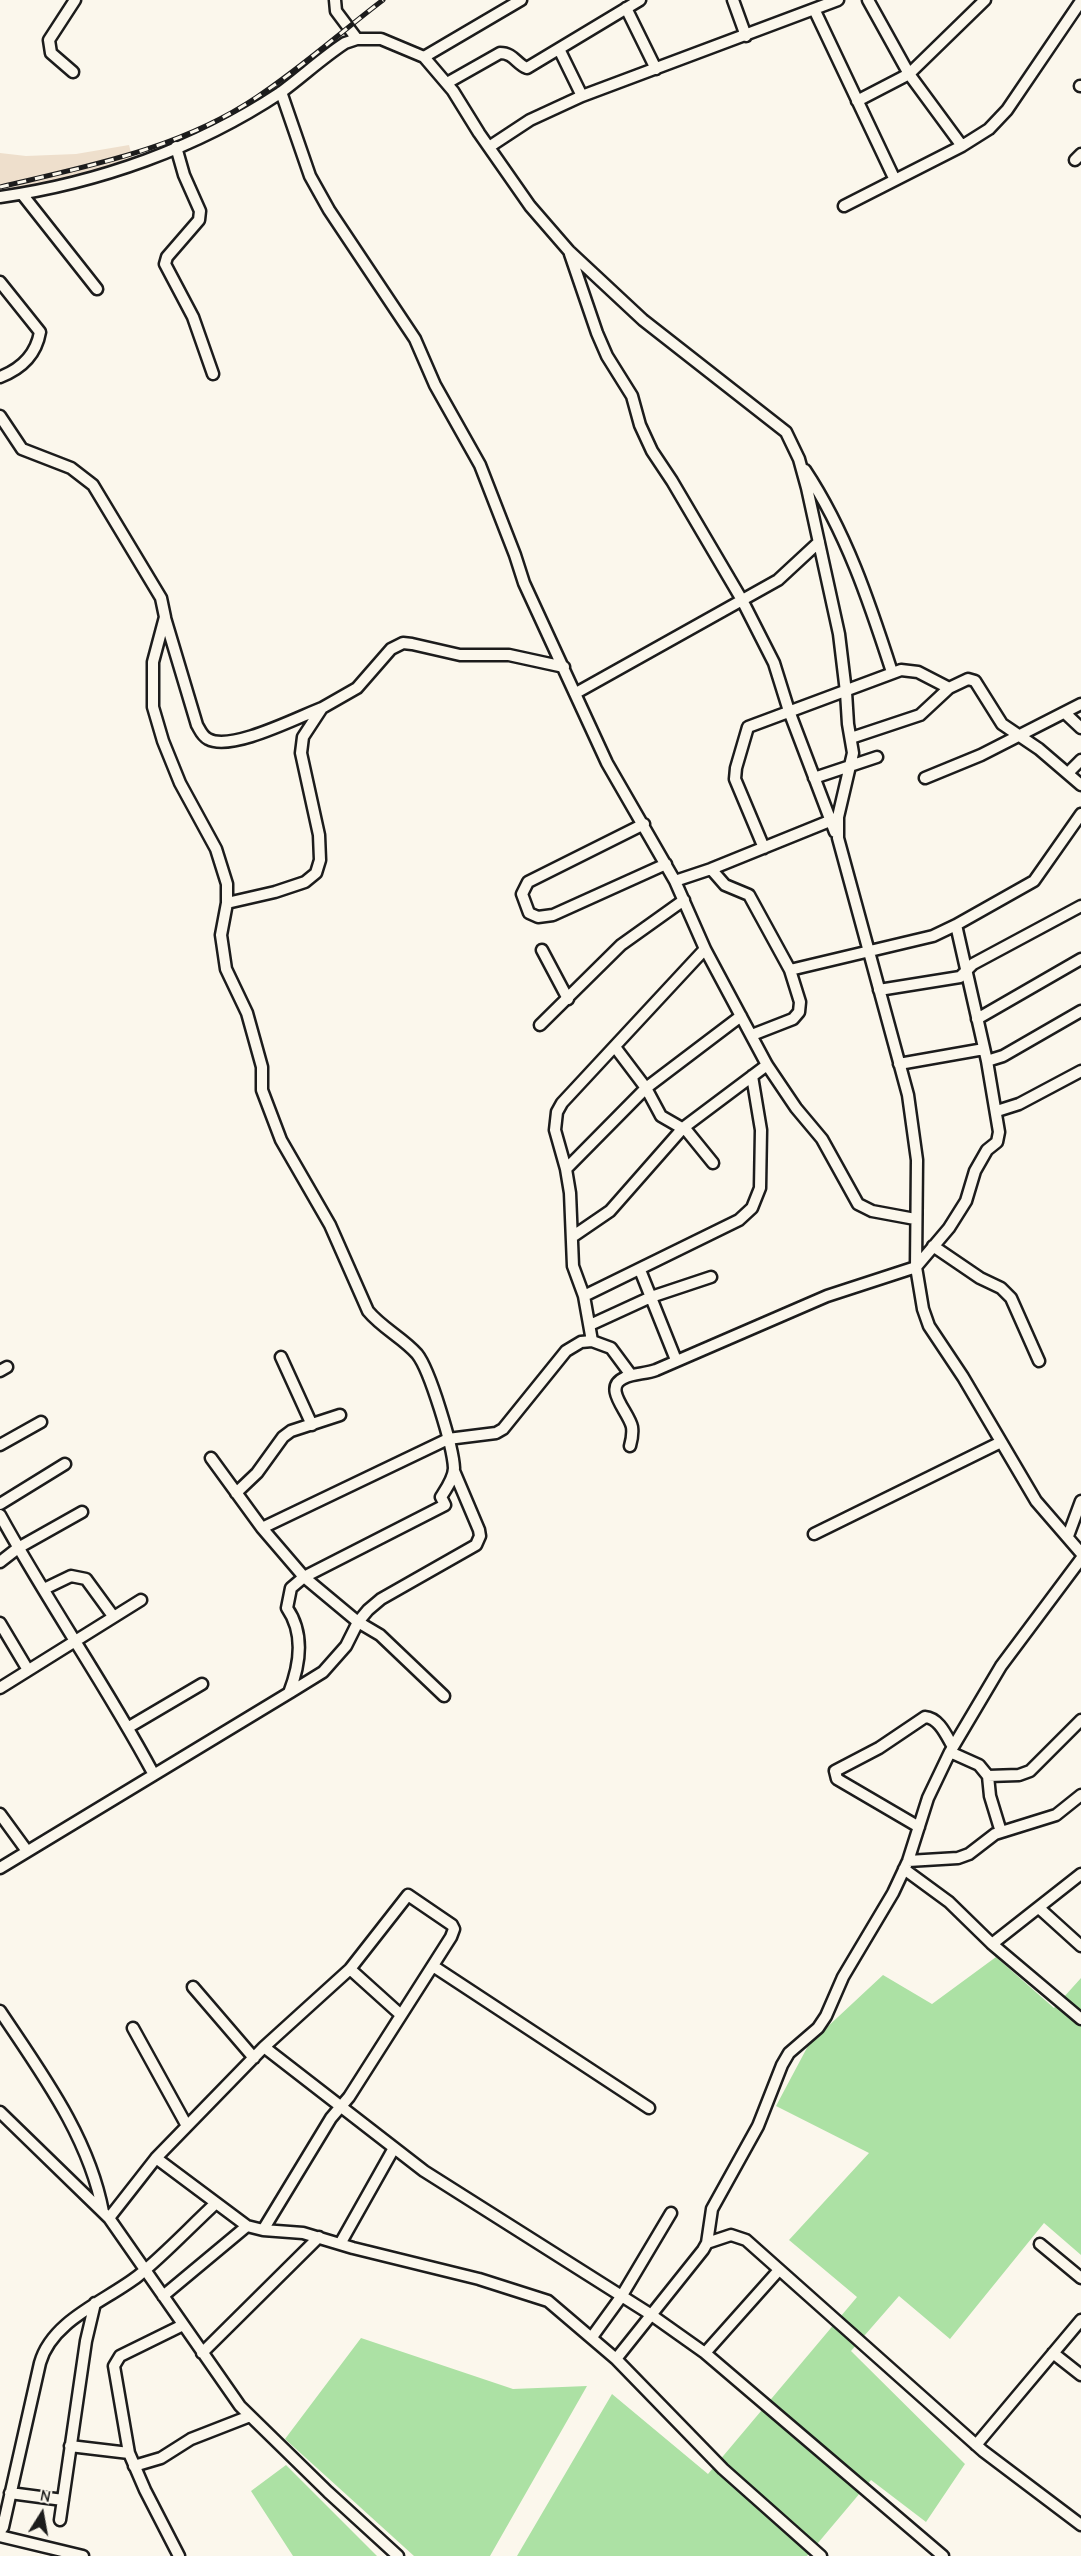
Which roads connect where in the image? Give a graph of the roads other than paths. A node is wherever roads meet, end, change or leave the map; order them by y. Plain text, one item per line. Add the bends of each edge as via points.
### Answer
1 (75, 0) edge
2 (335, 0) edge
3 (521, 0) edge
4 (640, 0) edge
5 (733, 0) edge
6 (838, 0) edge
7 (868, 0) edge
8 (985, 0) edge
9 (1081, 1) edge
10 (626, 8) junction
11 (814, 9) junction
12 (746, 36) junction
13 (357, 39) junction
14 (559, 48) junction
15 (424, 57) junction
16 (656, 69) junction
17 (73, 72) dead end
18 (909, 74) junction
19 (447, 82) junction
20 (281, 92) junction
21 (582, 96) junction
22 (856, 102) junction
23 (962, 146) junction
24 (176, 147) junction
25 (489, 147) junction
26 (895, 180) junction
27 (22, 194) junction
28 (0, 197) edge
29 (844, 206) dead end
30 (569, 251) junction
31 (0, 282) edge
32 (97, 289) dead end
33 (213, 374) dead end
34 (0, 377) edge
35 (0, 416) edge
36 (799, 459) junction
37 (819, 542) junction
38 (742, 600) junction
39 (165, 617) junction
40 (564, 668) junction
41 (892, 672) junction
42 (949, 688) junction
43 (846, 692) junction
44 (576, 693) junction
45 (1081, 704) edge
46 (322, 708) junction
47 (789, 711) junction
48 (1065, 712) junction
49 (1081, 728) edge
50 (1018, 735) junction
51 (851, 738) junction
52 (877, 757) dead end
53 (1081, 760) edge
54 (852, 766) junction
55 (1068, 773) junction
56 (814, 777) junction
57 (924, 778) dead end
58 (1081, 785) edge
59 (1081, 814) edge
60 (835, 819) junction
61 (644, 824) junction
62 (764, 848) junction
63 (666, 864) junction
64 (711, 869) junction
65 (675, 881) junction
66 (684, 900) junction
67 (227, 903) junction
68 (1081, 906) edge
69 (956, 925) junction
70 (705, 949) junction
71 (542, 950) dead end
72 (869, 951) junction
73 (1081, 959) edge
74 (790, 970) junction
75 (967, 971) junction
76 (879, 990) junction
77 (568, 999) junction
78 (1081, 1011) edge
79 (741, 1016) junction
80 (978, 1019) junction
81 (540, 1025) dead end
82 (753, 1035) junction
83 (615, 1047) junction
84 (984, 1049) junction
85 (987, 1060) junction
86 (899, 1064) junction
87 (767, 1065) junction
88 (1081, 1071) edge
89 (752, 1076) junction
90 (646, 1088) junction
91 (997, 1111) junction
92 (683, 1128) junction
93 (713, 1163) dead end
94 (566, 1169) junction
95 (915, 1219) junction
96 (572, 1236) junction
97 (933, 1246) junction
98 (916, 1267) junction
99 (640, 1270) junction
100 (711, 1277) dead end
101 (584, 1296) junction
102 (651, 1297) junction
103 (590, 1326) junction
104 (592, 1341) junction
105 (281, 1357) dead end
106 (676, 1360) junction
107 (1040, 1361) dead end
108 (631, 1375) junction
109 (340, 1415) dead end
110 (41, 1422) dead end
111 (312, 1425) junction
112 (448, 1439) junction
113 (1001, 1442) junction
114 (0, 1445) edge
115 (630, 1446) dead end
116 (211, 1458) dead end
117 (65, 1464) dead end
118 (454, 1471) junction
119 (236, 1493) junction
120 (1081, 1502) edge
121 (0, 1504) edge
122 (82, 1512) dead end
123 (0, 1515) edge
124 (262, 1528) junction
125 (814, 1534) dead end
126 (1068, 1536) junction
127 (18, 1548) junction
128 (1081, 1553) edge
129 (1081, 1559) edge
130 (0, 1562) edge
131 (304, 1577) junction
132 (44, 1589) junction
133 (141, 1600) dead end
134 (113, 1616) junction
135 (358, 1622) junction
136 (0, 1623) edge
137 (74, 1641) junction
138 (28, 1670) junction
139 (202, 1684) dead end
140 (0, 1688) edge
141 (289, 1693) junction
142 (444, 1696) dead end
143 (1081, 1720) edge
144 (129, 1727) junction
145 (952, 1749) junction
146 (153, 1773) junction
147 (988, 1776) junction
148 (1081, 1795) edge
149 (0, 1814) edge
150 (919, 1827) junction
151 (1001, 1832) junction
152 (27, 1851) junction
153 (906, 1865) junction
154 (0, 1868) edge
155 (1081, 1874) edge
156 (1038, 1908) junction
157 (992, 1944) junction
158 (1081, 1946) edge
159 (432, 1966) junction
160 (350, 1969) junction
161 (192, 1987) dead end
162 (0, 2011) edge
163 (401, 2015) junction
164 (1081, 2019) edge
165 (133, 2028) dead end
166 (264, 2047) junction
167 (254, 2058) junction
168 (341, 2106) junction
169 (649, 2108) dead end
170 (0, 2112) edge
171 (187, 2126) junction
172 (394, 2148) junction
173 (156, 2158) junction
174 (216, 2204) junction
175 (671, 2213) dead end
176 (106, 2215) junction
177 (247, 2226) junction
178 (263, 2230) junction
179 (319, 2237) junction
180 (707, 2243) junction
181 (340, 2244) junction
182 (1040, 2244) dead end
183 (145, 2269) junction
184 (779, 2270) junction
185 (1081, 2278) edge
186 (163, 2295) junction
187 (621, 2297) junction
188 (95, 2303) junction
189 (650, 2314) junction
190 (1081, 2320) edge
191 (183, 2325) junction
192 (592, 2337) junction
193 (202, 2353) junction
194 (705, 2353) junction
195 (1053, 2353) junction
196 (616, 2359) junction
197 (1081, 2375) edge
198 (250, 2416) junction
199 (976, 2445) junction
200 (70, 2446) junction
201 (129, 2453) junction
202 (134, 2466) junction
203 (10, 2493) junction
204 (63, 2500) junction
205 (60, 2520) dead end
206 (1081, 2525) edge
207 (0, 2534) edge
208 (83, 2556) edge
209 (179, 2556) edge
210 (398, 2556) edge
211 (821, 2556) edge
212 (943, 2556) edge

1 - 17 street via 49,40 51,52
2 - 13 street via 336,10
3 - 15 street
4 - 10 street
5 - 12 street
6 - 11 street
7 - 18 street
8 - 18 street
9 - 23 street via 1007,110 989,129
10 - 14 street
10 - 16 street
11 - 12 street
11 - 22 street
12 - 16 street
13 - 15 street via 381,39
13 - 20 street via 330,53
14 - 19 street via 526,68 507,53 500,53
14 - 21 street
15 - 19 street
16 - 21 street
18 - 22 street
18 - 23 street
19 - 25 street
20 - 24 street
20 - 40 street via 310,176 415,339 435,385 480,465 524,583
21 - 25 street via 530,120
22 - 26 street
23 - 26 street
24 - 27 street via 116,171
24 - 33 street via 200,213 165,264 193,317
25 - 30 street via 530,206
26 - 29 street
27 - 28 street
27 - 32 street
30 - 36 street via 643,320 786,432
30 - 38 street via 597,333 632,396 652,451
31 - 34 street via 40,332 25,364
35 - 39 street via 22,448 71,468 93,485 161,598
36 - 37 street
36 - 41 street via 825,499 860,575
37 - 38 street via 778,580
37 - 43 street via 839,634
38 - 44 street
38 - 47 street via 774,663
39 - 46 street via 196,725 209,740 241,740
39 - 67 street via 153,662 153,707 180,783 216,849 227,884
40 - 44 street
40 - 46 street via 509,655 460,655 403,643 382,656 357,688
41 - 42 street via 918,672
41 - 43 street
42 - 50 street via 968,679 975,681 995,715
42 - 51 street via 920,715
43 - 47 street
43 - 51 street
44 - 61 street via 607,763
45 - 48 street
46 - 67 street via 303,737 301,753 319,835 316,873 305,882
47 - 56 street
47 - 62 street via 748,727 736,768 738,786
48 - 49 street
48 - 50 street
50 - 55 street
50 - 57 street
51 - 54 street
52 - 54 street
53 - 55 street
54 - 56 street
54 - 60 street
55 - 58 street
56 - 60 street
59 - 69 street via 1034,881
60 - 62 street
60 - 72 street
61 - 63 street
61 - 63 street via 528,882 522,894 529,913 538,917 553,915
62 - 64 street
63 - 65 street
64 - 65 street
64 - 74 street via 725,885 749,895
65 - 66 street
66 - 70 street
66 - 77 street via 621,945
67 - 112 street via 221,926 224,959 247,1013 262,1067 262,1090 280,1140 330,1225 368,1311 417,1354 428,1372
68 - 75 street via 973,964
69 - 72 street via 933,936
69 - 75 street
70 - 79 street
70 - 83 street
71 - 77 street
72 - 74 street
72 - 76 street
73 - 80 street
74 - 82 street via 800,1002 799,1012 792,1019
75 - 76 street via 960,977
75 - 80 street
76 - 86 street
77 - 81 street
78 - 85 street via 1003,1056
79 - 82 street
79 - 90 street
80 - 84 street
82 - 87 street
83 - 90 street
83 - 94 street via 557,1112 555,1130
84 - 85 street
84 - 86 street
85 - 91 street
86 - 95 street via 916,1150
87 - 89 street
87 - 95 street via 822,1139 858,1204 872,1211
88 - 91 street via 1019,1104
89 - 92 street
89 - 99 street via 761,1130 760,1188 756,1201 739,1220
90 - 92 street via 661,1116
90 - 94 street
91 - 97 street via 997,1142 987,1150 975,1171 966,1201
92 - 93 street
92 - 96 street via 610,1211
94 - 96 street
95 - 98 street
96 - 101 street via 575,1276
97 - 98 street
97 - 107 street via 1011,1298
98 - 106 street via 827,1296
98 - 113 street via 929,1326
99 - 101 street
99 - 102 street
100 - 102 street
101 - 103 street
102 - 103 street
102 - 106 street
103 - 104 street
104 - 108 street via 611,1348
104 - 112 street via 572,1346 503,1429
105 - 111 street
106 - 108 street via 649,1373
108 - 115 street via 619,1381 615,1391 632,1428
109 - 111 street
110 - 114 street
111 - 119 street via 283,1437 257,1473
112 - 118 street
112 - 124 street
113 - 125 street
113 - 126 street via 1036,1501
116 - 119 street
117 - 121 street
118 - 131 street via 441,1497 445,1505
118 - 135 street via 480,1530 479,1541 381,1599
119 - 124 street
120 - 126 street
122 - 127 street
123 - 127 street
124 - 131 street
126 - 128 street
127 - 130 street
127 - 132 street
129 - 145 street via 1001,1666
131 - 135 street
131 - 141 street via 291,1588 288,1597 287,1608 296,1621 299,1648
132 - 134 street via 71,1576 86,1579
132 - 137 street
133 - 134 street
134 - 137 street
135 - 141 street via 346,1646 323,1672
135 - 142 street via 380,1635
136 - 138 street
137 - 138 street
137 - 144 street
138 - 140 street
139 - 144 street
141 - 146 street
143 - 147 street via 1030,1771
144 - 146 street
145 - 147 street via 979,1765
145 - 150 street via 928,1798
145 - 150 street via 940,1725 925,1717 835,1772 837,1779
146 - 152 street
147 - 151 street
148 - 151 street via 1056,1815
149 - 152 street
150 - 153 street
151 - 153 street via 958,1858
152 - 154 street
153 - 157 street
153 - 180 street via 843,1977 826,2016 782,2064 758,2126 712,2210
155 - 156 street
156 - 157 street
156 - 158 street
157 - 164 street
159 - 160 street via 454,1929 408,1895
159 - 163 street
159 - 169 street
160 - 163 street
160 - 166 street
161 - 167 street
162 - 176 street via 66,2114 92,2166
163 - 168 street
165 - 171 street
166 - 167 street
166 - 168 street
167 - 171 street
168 - 172 street
168 - 178 street
170 - 176 street
171 - 173 street
172 - 181 street
172 - 187 street via 472,2204
173 - 174 street
173 - 176 street
174 - 177 street
174 - 183 street
175 - 187 street
176 - 183 street
177 - 178 street
177 - 186 street
178 - 179 street via 294,2230
179 - 181 street
179 - 193 street
180 - 184 street via 739,2236
180 - 189 street
181 - 192 street via 539,2297
182 - 185 street
183 - 186 street
183 - 188 street
184 - 194 street
184 - 199 street
186 - 191 street
187 - 189 street
187 - 192 street
188 - 200 street
188 - 203 street via 46,2344
189 - 194 street
189 - 196 street
190 - 195 street
191 - 193 street
191 - 201 street via 115,2361
192 - 196 street
193 - 198 street
194 - 212 street
195 - 197 street
195 - 199 street
196 - 211 street via 723,2469
198 - 202 street via 191,2439 161,2458
198 - 210 street
199 - 206 street
200 - 201 street
200 - 204 street
201 - 202 street
202 - 209 street
203 - 204 street
203 - 207 street
204 - 205 street
207 - 208 street

